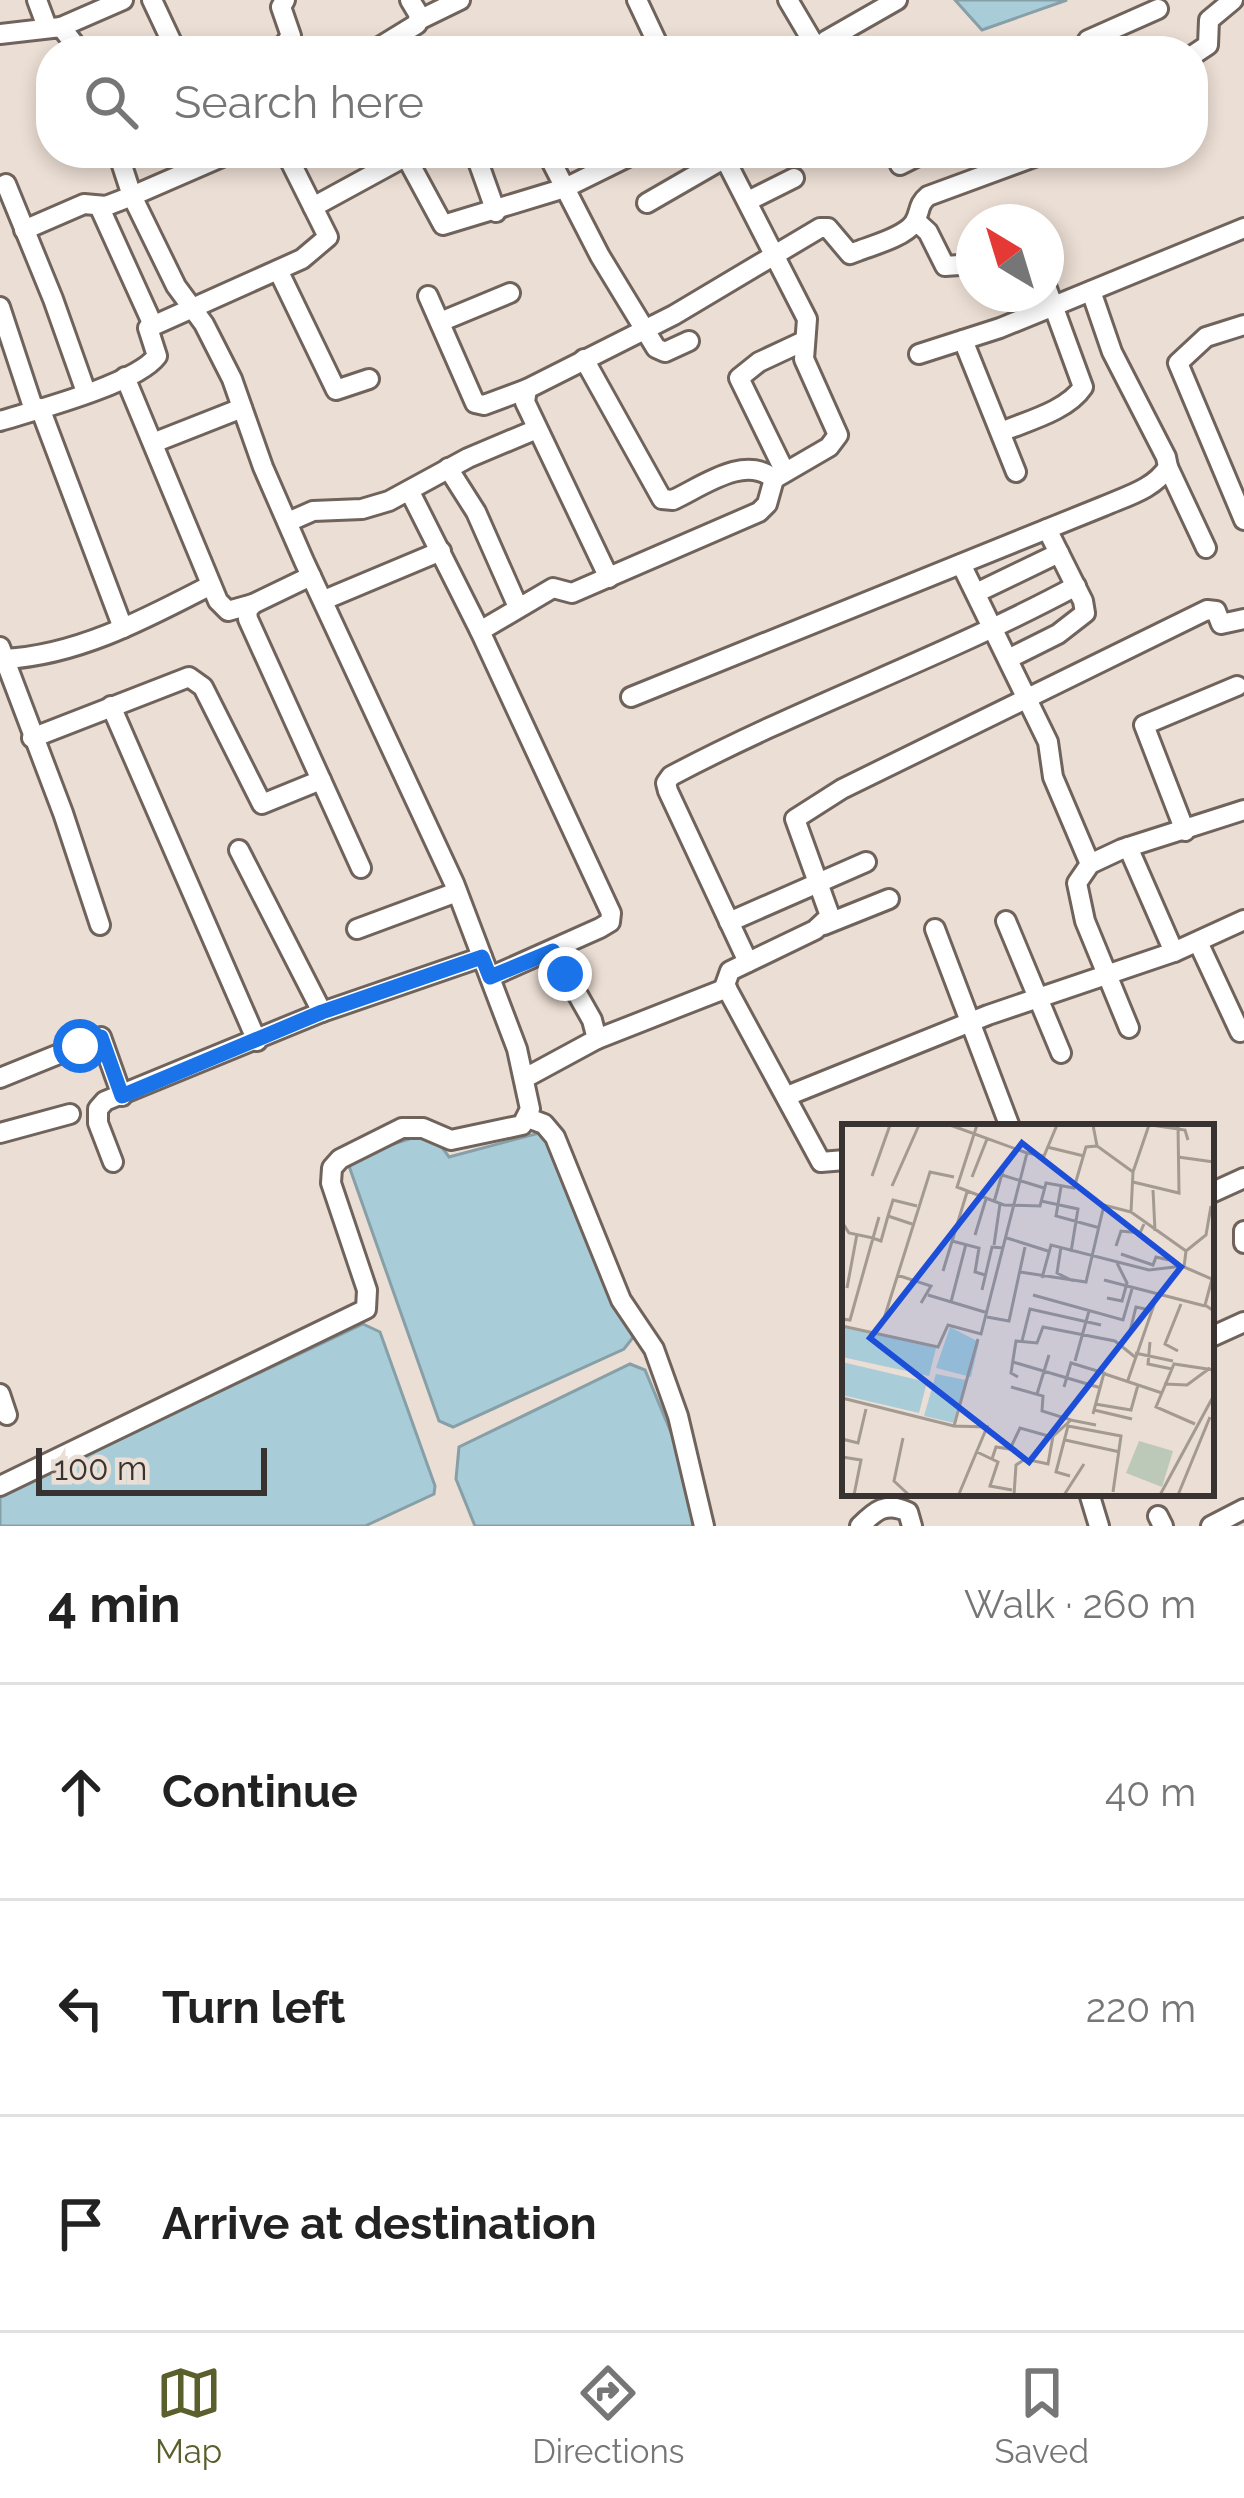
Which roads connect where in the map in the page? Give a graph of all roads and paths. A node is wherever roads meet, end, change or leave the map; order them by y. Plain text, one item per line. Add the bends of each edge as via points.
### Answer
1 (37, 0) edge
2 (123, 0) edge
3 (152, 0) edge
4 (285, 0) edge
5 (410, 0) edge
6 (460, 0) edge
7 (637, 0) edge
8 (788, 0) edge
9 (897, 0) edge
10 (1233, 0) edge
11 (1158, 9) dead end
12 (419, 20) junction
13 (54, 27) junction
14 (0, 34) edge
15 (64, 36) edge
16 (169, 36) edge
17 (290, 36) edge
18 (399, 36) edge
19 (654, 36) edge
20 (808, 36) edge
21 (839, 36) edge
22 (1097, 36) edge
23 (1208, 45) edge
24 (123, 168) edge
25 (196, 168) edge
26 (294, 168) edge
27 (382, 168) edge
28 (415, 168) edge
29 (480, 168) edge
30 (555, 168) edge
31 (606, 168) edge
32 (704, 168) edge
33 (730, 168) edge
34 (1004, 168) edge
35 (794, 178) dead end
36 (6, 184) dead end
37 (565, 188) junction
38 (132, 196) junction
39 (748, 201) junction
40 (647, 203) dead end
41 (99, 206) junction
42 (313, 206) junction
43 (496, 212) junction
44 (916, 221) junction
45 (24, 230) junction
46 (1242, 236) edge
47 (773, 252) junction
48 (956, 265) edge
49 (278, 270) junction
50 (1091, 291) junction
51 (510, 293) dead end
52 (428, 296) dead end
53 (1064, 302) edge
54 (0, 308) edge
55 (191, 309) junction
56 (1038, 312) edge
57 (1056, 312) edge
58 (440, 322) junction
59 (153, 325) junction
60 (1244, 325) edge
61 (643, 330) junction
62 (689, 340) dead end
63 (963, 340) junction
64 (804, 341) junction
65 (919, 354) dead end
66 (584, 358) junction
67 (125, 377) junction
68 (369, 380) dead end
69 (527, 389) junction
70 (86, 392) junction
71 (242, 408) junction
72 (38, 409) junction
73 (0, 421) edge
74 (538, 429) junction
75 (1001, 432) junction
76 (153, 443) junction
77 (1168, 467) junction
78 (448, 468) junction
79 (1016, 472) dead end
80 (780, 475) junction
81 (410, 492) junction
82 (1244, 520) edge
83 (288, 522) junction
84 (1047, 529) junction
85 (1206, 548) dead end
86 (441, 551) junction
87 (1059, 553) junction
88 (961, 563) junction
89 (311, 576) junction
90 (608, 578) junction
91 (212, 585) junction
92 (1076, 586) junction
93 (976, 593) junction
94 (324, 600) junction
95 (253, 604) junction
96 (518, 607) junction
97 (1244, 619) edge
98 (122, 628) junction
99 (480, 631) junction
100 (993, 631) junction
101 (3, 653) edge
102 (1008, 659) junction
103 (1237, 686) dead end
104 (631, 698) dead end
105 (1028, 698) junction
106 (111, 706) junction
107 (32, 738) junction
108 (321, 780) junction
109 (1244, 810) edge
110 (1184, 831) junction
111 (1128, 847) junction
112 (238, 850) dead end
113 (866, 862) dead end
114 (1090, 864) junction
115 (361, 868) dead end
116 (818, 882) junction
117 (457, 892) junction
118 (889, 899) dead end
119 (1244, 920) edge
120 (1006, 921) dead end
121 (730, 922) junction
122 (100, 925) dead end
123 (824, 925) junction
124 (357, 929) dead end
125 (935, 929) dead end
126 (1198, 941) junction
127 (553, 951) junction
128 (1174, 952) junction
129 (482, 957) junction
130 (748, 962) junction
131 (1106, 976) junction
132 (490, 977) junction
133 (727, 988) junction
134 (1038, 999) junction
135 (322, 1012) junction
136 (970, 1023) junction
137 (1129, 1028) dead end
138 (1240, 1032) dead end
139 (597, 1040) junction
140 (257, 1042) junction
141 (1061, 1053) dead end
142 (0, 1078) edge
143 (526, 1078) junction
144 (122, 1096) junction
145 (787, 1096) junction
146 (70, 1114) dead end
147 (528, 1118) junction
148 (1009, 1124) edge
149 (0, 1133) edge
150 (842, 1161) edge
151 (113, 1162) dead end
152 (1244, 1178) edge
153 (1214, 1192) edge
154 (1244, 1231) edge
155 (1244, 1243) edge
156 (1244, 1322) edge
157 (1214, 1336) edge
158 (0, 1394) edge
159 (7, 1415) dead end
160 (0, 1486) edge
161 (1090, 1496) edge
162 (1244, 1509) edge
163 (704, 1526) edge
164 (860, 1526) edge
165 (912, 1526) edge
166 (1099, 1526) edge
167 (1210, 1526) edge

1 - 13 street
2 - 13 street
3 - 16 street
4 - 17 street
5 - 12 street
6 - 12 street
7 - 19 street
8 - 20 street
9 - 21 street
10 - 23 street via 1209,20
11 - 22 street
12 - 18 street
13 - 14 street
13 - 15 street
24 - 38 street
25 - 38 street
26 - 42 street
27 - 42 street
28 - 43 street via 442,226
29 - 43 street
30 - 37 street
31 - 37 street
32 - 40 street
33 - 39 street
34 - 44 street via 928,196
35 - 39 street
36 - 45 street
37 - 43 street
37 - 61 street
38 - 41 street
38 - 55 street
39 - 47 street
41 - 45 street via 85,204
41 - 59 street
42 - 49 street via 328,237
44 - 47 street via 850,254 820,227
44 - 48 street via 944,266
45 - 70 street
46 - 50 street
47 - 61 street
47 - 64 street via 807,320
49 - 55 street
49 - 68 street via 336,390
50 - 53 street
50 - 77 street
51 - 58 street
52 - 58 street
54 - 72 street
55 - 59 street
55 - 71 street
56 - 63 street
57 - 75 street via 1083,387
58 - 69 street via 475,404
59 - 67 street via 147,334 157,356
60 - 82 street via 1206,337 1178,363
61 - 62 street via 660,352
61 - 66 street
63 - 65 street
63 - 75 street
64 - 80 street via 804,359 838,435
64 - 80 street via 740,378
66 - 69 street
66 - 80 street via 662,499 746,468
67 - 70 street
67 - 76 street
69 - 74 street
70 - 72 street
71 - 76 street
71 - 83 street
72 - 73 street
72 - 98 street
74 - 78 street
74 - 90 street
75 - 79 street
76 - 91 street
77 - 84 street via 1154,484
77 - 85 street
78 - 81 street
78 - 96 street
80 - 90 street via 759,512
81 - 83 street
81 - 86 street
83 - 89 street
84 - 87 street
84 - 88 street
86 - 94 street
86 - 99 street
87 - 92 street
87 - 93 street
88 - 93 street
88 - 104 street
89 - 94 street
89 - 95 street
90 - 96 street via 572,593 553,588
91 - 95 street via 228,611
91 - 98 street
92 - 100 street
92 - 102 street via 1083,617
93 - 100 street
94 - 117 street
95 - 108 street via 248,619
96 - 99 street
97 - 105 street via 1221,625 1207,610
98 - 101 street via 76,646
99 - 127 street via 610,913 610,922
100 - 102 street
100 - 121 street via 671,776 668,790
101 - 107 street
102 - 105 street
103 - 110 street via 1144,724
105 - 114 street
105 - 116 street via 801,812 796,826
106 - 107 street
106 - 108 street via 194,678 262,804
106 - 140 street
107 - 122 street
108 - 115 street
109 - 110 street
110 - 111 street
111 - 114 street
111 - 128 street
112 - 135 street
113 - 116 street
114 - 131 street via 1077,883
116 - 121 street
116 - 123 street via 830,908
117 - 124 street
117 - 129 street
118 - 123 street
119 - 126 street
120 - 134 street
121 - 130 street
123 - 130 street
125 - 136 street
126 - 128 street
126 - 138 street
127 - 132 street
127 - 139 street
128 - 131 street
129 - 132 street
129 - 135 street
130 - 133 street via 730,971
131 - 134 street
131 - 137 street
132 - 143 street
133 - 139 street
133 - 145 street
134 - 136 street
134 - 141 street
135 - 140 street
136 - 145 street
136 - 148 street
139 - 143 street
140 - 144 street
142 - 144 street via 101,1037
143 - 147 street
144 - 151 street via 98,1109
145 - 150 street via 821,1162
146 - 149 street
147 - 160 street via 464,1139 402,1128 340,1159 331,1183 368,1290 366,1309
147 - 163 street via 555,1137 621,1300 654,1349
152 - 153 street
154 - 155 street
156 - 157 street
158 - 159 street
161 - 166 street
162 - 167 street
164 - 165 street via 876,1510 897,1506

